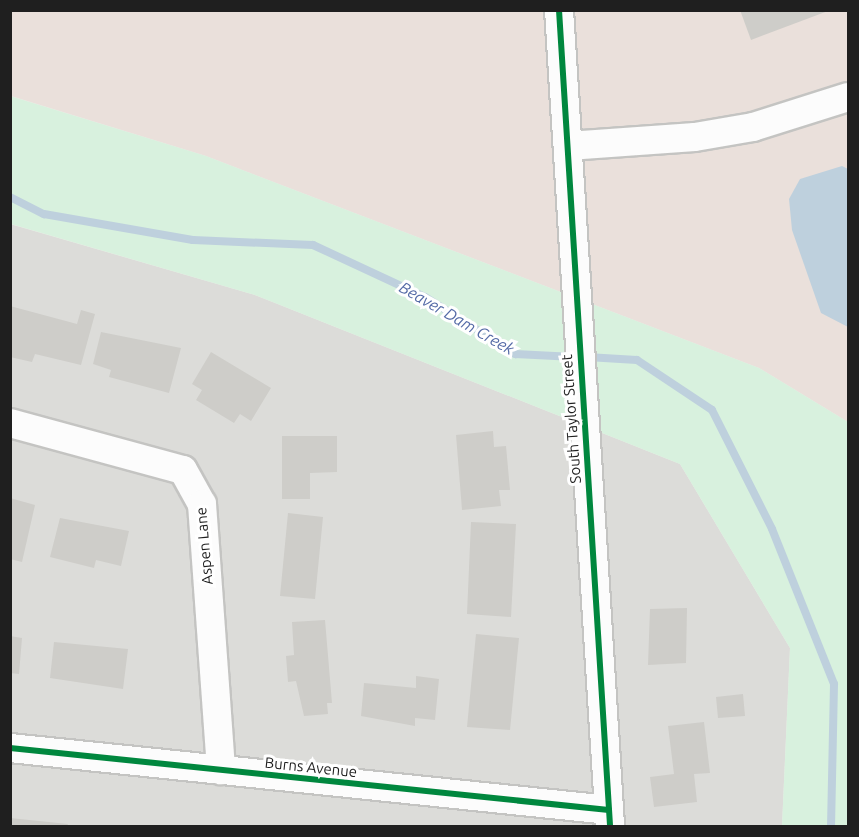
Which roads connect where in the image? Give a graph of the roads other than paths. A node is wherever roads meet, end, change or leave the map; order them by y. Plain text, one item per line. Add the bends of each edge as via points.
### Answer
1 (559, 10) edge
2 (849, 97) edge
3 (568, 146) junction
4 (10, 423) edge
5 (10, 748) edge
6 (221, 770) junction
7 (610, 818) edge

1 - 3 street, South Taylor Street
2 - 3 street via 753,127 695,137
3 - 7 street, South Taylor Street
4 - 6 street, Aspen Lane via 183,470 202,504
5 - 6 street, Burns Avenue
6 - 7 street, Burns Avenue

